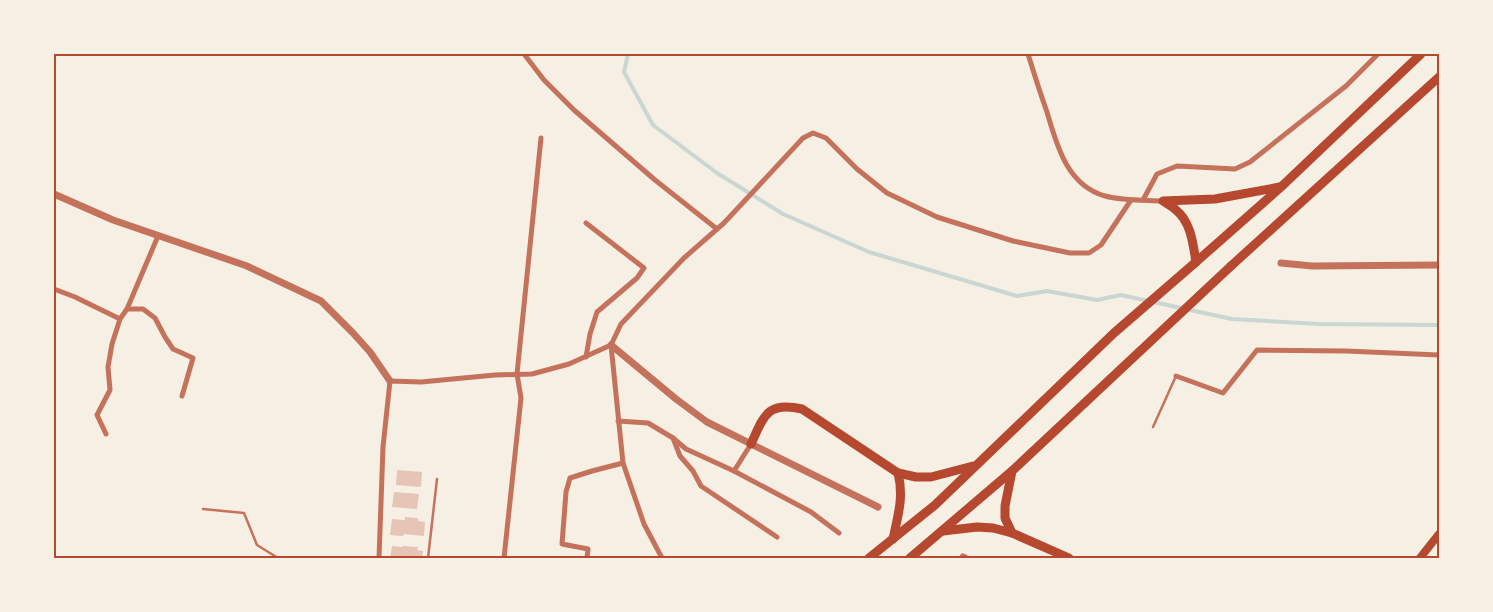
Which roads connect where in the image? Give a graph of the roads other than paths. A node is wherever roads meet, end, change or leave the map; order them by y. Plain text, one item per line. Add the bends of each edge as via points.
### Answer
1 (524, 54) edge
2 (1028, 54) edge
3 (1378, 54) edge
4 (1421, 54) edge
5 (1439, 77) edge
6 (541, 138) dead end
7 (1280, 187) junction
8 (54, 194) edge
9 (1131, 200) junction
10 (1143, 200) junction
11 (1163, 201) junction
12 (586, 223) dead end
13 (717, 229) junction
14 (158, 236) junction
15 (1196, 262) junction
16 (1281, 263) dead end
17 (1439, 266) edge
18 (54, 289) edge
19 (127, 309) junction
20 (120, 319) junction
21 (611, 345) junction
22 (1439, 355) edge
23 (586, 358) junction
24 (517, 374) junction
25 (1176, 376) joint
26 (390, 381) junction
27 (182, 396) dead end
28 (618, 421) junction
29 (1153, 427) dead end
30 (106, 434) dead end
31 (673, 438) junction
32 (750, 444) junction
33 (623, 463) junction
34 (976, 465) junction
35 (734, 471) junction
36 (1012, 471) junction
37 (898, 473) junction
38 (437, 479) dead end
39 (878, 507) dead end
40 (202, 509) dead end
41 (943, 531) junction
42 (839, 533) dead end
43 (1012, 533) junction
44 (1439, 534) edge
45 (777, 537) dead end
46 (893, 539) junction
47 (278, 558) edge
48 (379, 558) edge
49 (428, 558) edge
50 (504, 558) edge
51 (587, 558) edge
52 (662, 558) edge
53 (870, 558) edge
54 (910, 558) edge
55 (1069, 558) edge
56 (1420, 558) edge

1 - 13 street via 574,110
2 - 9 street via 1060,154 1072,173 1084,186 1104,196
3 - 10 street via 1346,86 1250,162 1235,168 1177,166 1157,174
4 - 7 main road
5 - 36 main road
6 - 24 street
7 - 11 main road via 1215,199
7 - 15 main road
8 - 14 street
9 - 10 street
9 - 13 street via 1101,246 1089,253 1070,253 1013,241 937,217 887,193 826,138 813,133 803,138
10 - 11 street
11 - 15 main road via 1186,220
12 - 23 street via 644,268 637,278 597,312
13 - 21 street via 684,258 621,324
14 - 19 street
14 - 26 street via 247,266 321,302 370,352
15 - 34 main road via 1114,333
16 - 17 street
18 - 20 street
19 - 20 street
19 - 27 street via 143,310 155,318 174,349 193,358
20 - 30 street via 108,366 110,390 97,415
21 - 23 street
21 - 28 street
21 - 32 street via 708,422
22 - 25 street via 1257,350 1223,393
23 - 24 street via 532,374
24 - 26 street via 422,382
24 - 50 street via 521,398
25 - 29 lane
26 - 48 street via 383,447
28 - 31 street via 648,423
28 - 33 street
31 - 35 street via 686,448
31 - 45 street via 680,456 701,486
32 - 35 street
32 - 37 main road via 763,418 773,409 786,406 802,409
32 - 39 street
33 - 51 street via 570,478 562,544 588,549
33 - 52 street via 644,524
34 - 37 main road via 931,478
34 - 46 main road via 935,505
35 - 42 street via 811,512
36 - 41 main road
36 - 43 main road via 1005,518
37 - 46 main road via 901,498
38 - 49 lane
40 - 47 lane via 244,513 257,545
41 - 43 main road via 977,527
41 - 54 main road
43 - 55 main road
44 - 56 main road
46 - 53 main road

